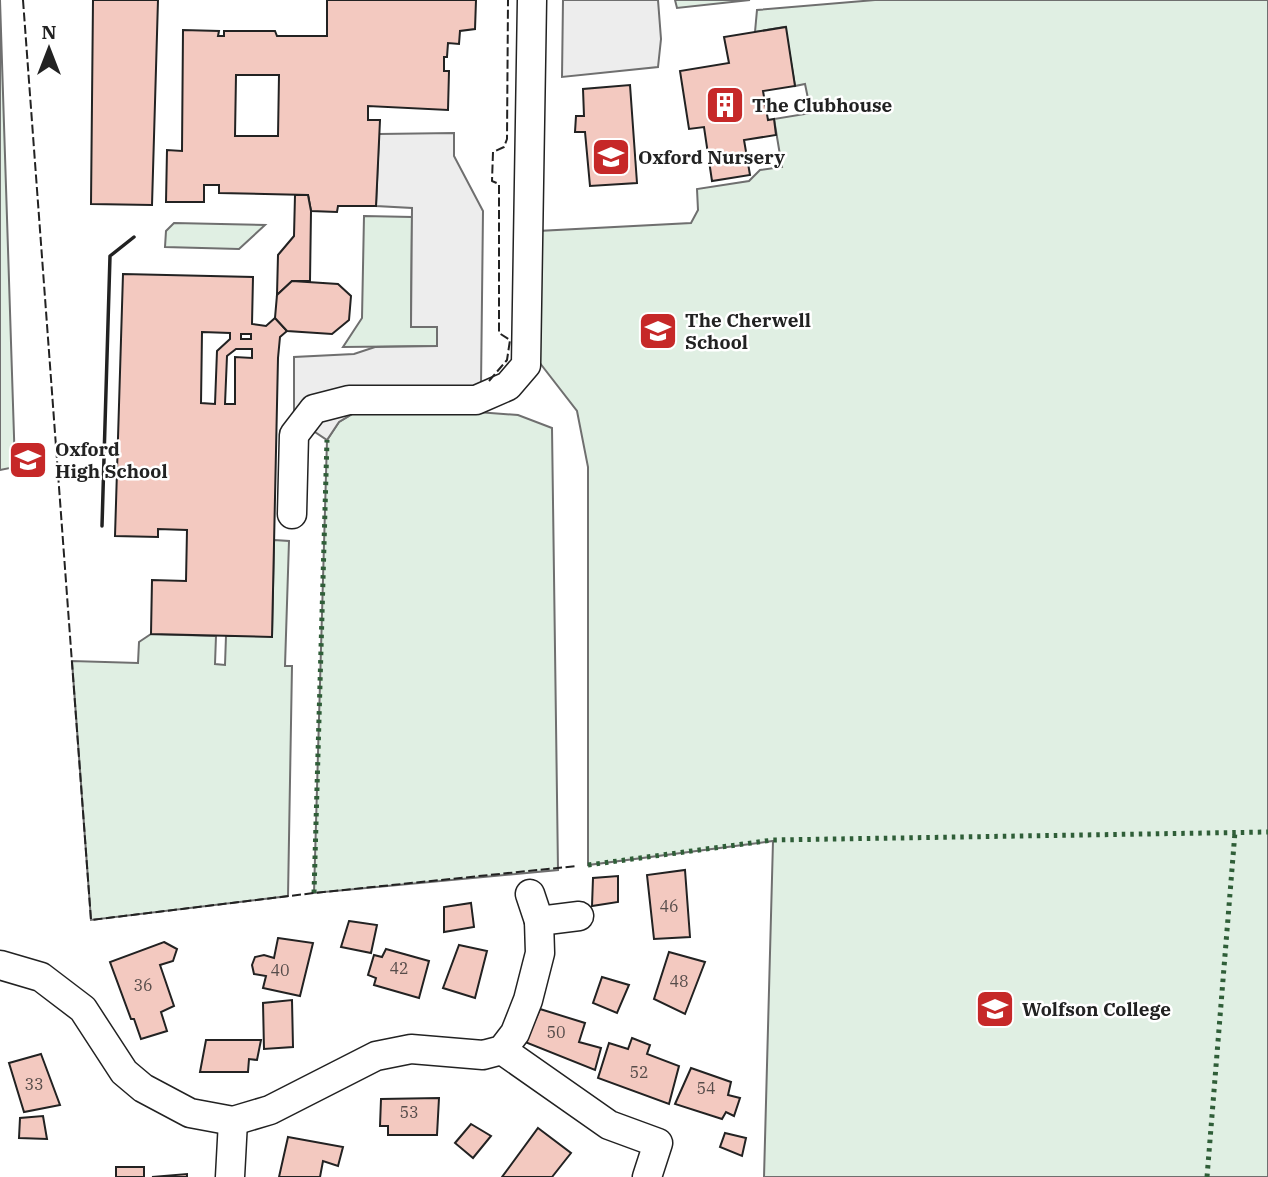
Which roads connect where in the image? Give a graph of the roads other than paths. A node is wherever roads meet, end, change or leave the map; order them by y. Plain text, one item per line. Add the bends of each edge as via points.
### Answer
1 (531, 0) edge
2 (292, 514) dead end
3 (530, 894) dead end
4 (579, 916) dead end
5 (539, 921) junction
6 (0, 965) edge
7 (502, 1050) junction
8 (233, 1121) junction
9 (230, 1177) edge
10 (647, 1177) edge

1 - 2 street via 526,365 508,386 476,400 349,400 314,410 293,435
3 - 5 street
4 - 5 street
5 - 7 street via 540,953 528,1000 515,1033
6 - 8 street via 41,977 83,1009 124,1072 143,1088 190,1113
7 - 8 street via 483,1055 411,1049 376,1056 270,1110
7 - 10 street via 609,1125 658,1143
8 - 9 street

